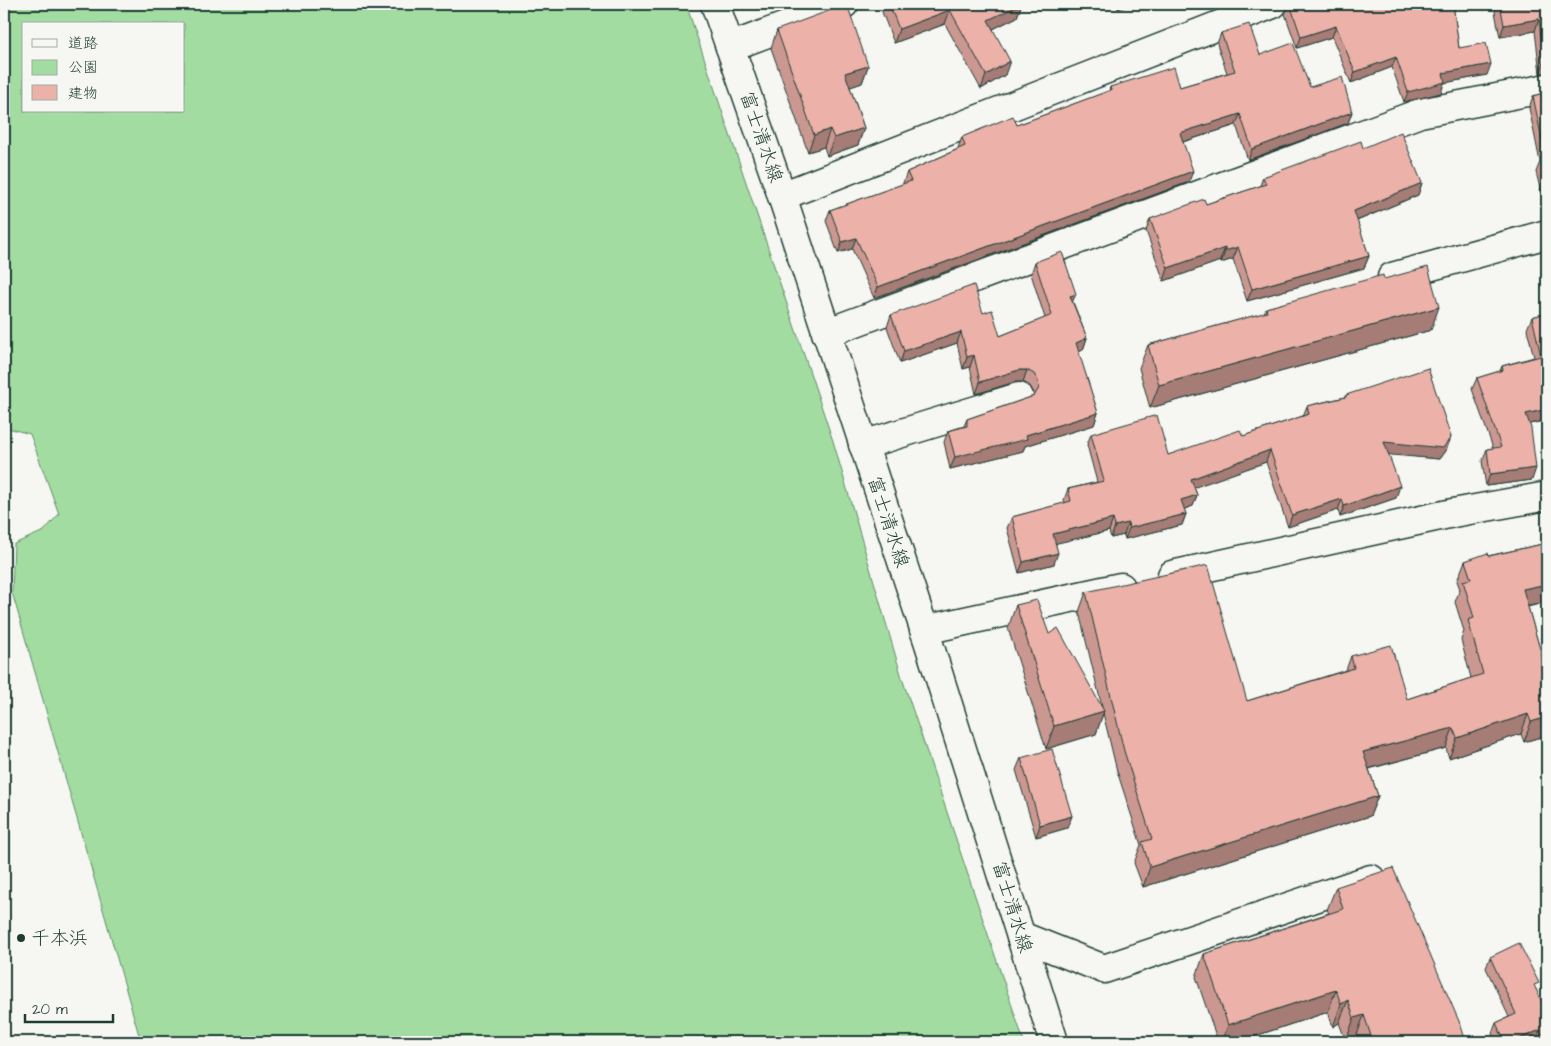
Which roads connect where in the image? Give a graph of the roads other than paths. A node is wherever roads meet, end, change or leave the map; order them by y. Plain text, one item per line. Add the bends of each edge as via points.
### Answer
1 (715, 4) edge
2 (844, 4) edge
3 (1268, 5) edge
4 (730, 47) junction
5 (1547, 88) edge
6 (782, 196) junction
7 (1547, 234) edge
8 (1365, 285) edge
9 (826, 333) junction
10 (1019, 397) dead end
11 (863, 445) junction
12 (1547, 496) edge
13 (924, 630) junction
14 (1397, 880) edge
15 (1021, 936) junction
16 (1054, 1042) edge

1 - 4 street, 富士清水線
2 - 4 street
3 - 6 street
4 - 6 street, 富士清水線
5 - 9 street via 1420,113
6 - 9 street, 富士清水線
7 - 8 street
9 - 11 street, 富士清水線
10 - 11 street
11 - 13 street, 富士清水線
12 - 13 street via 1453,513
13 - 15 street, 富士清水線
14 - 15 street via 1393,871 1104,969
15 - 16 street, 富士清水線

